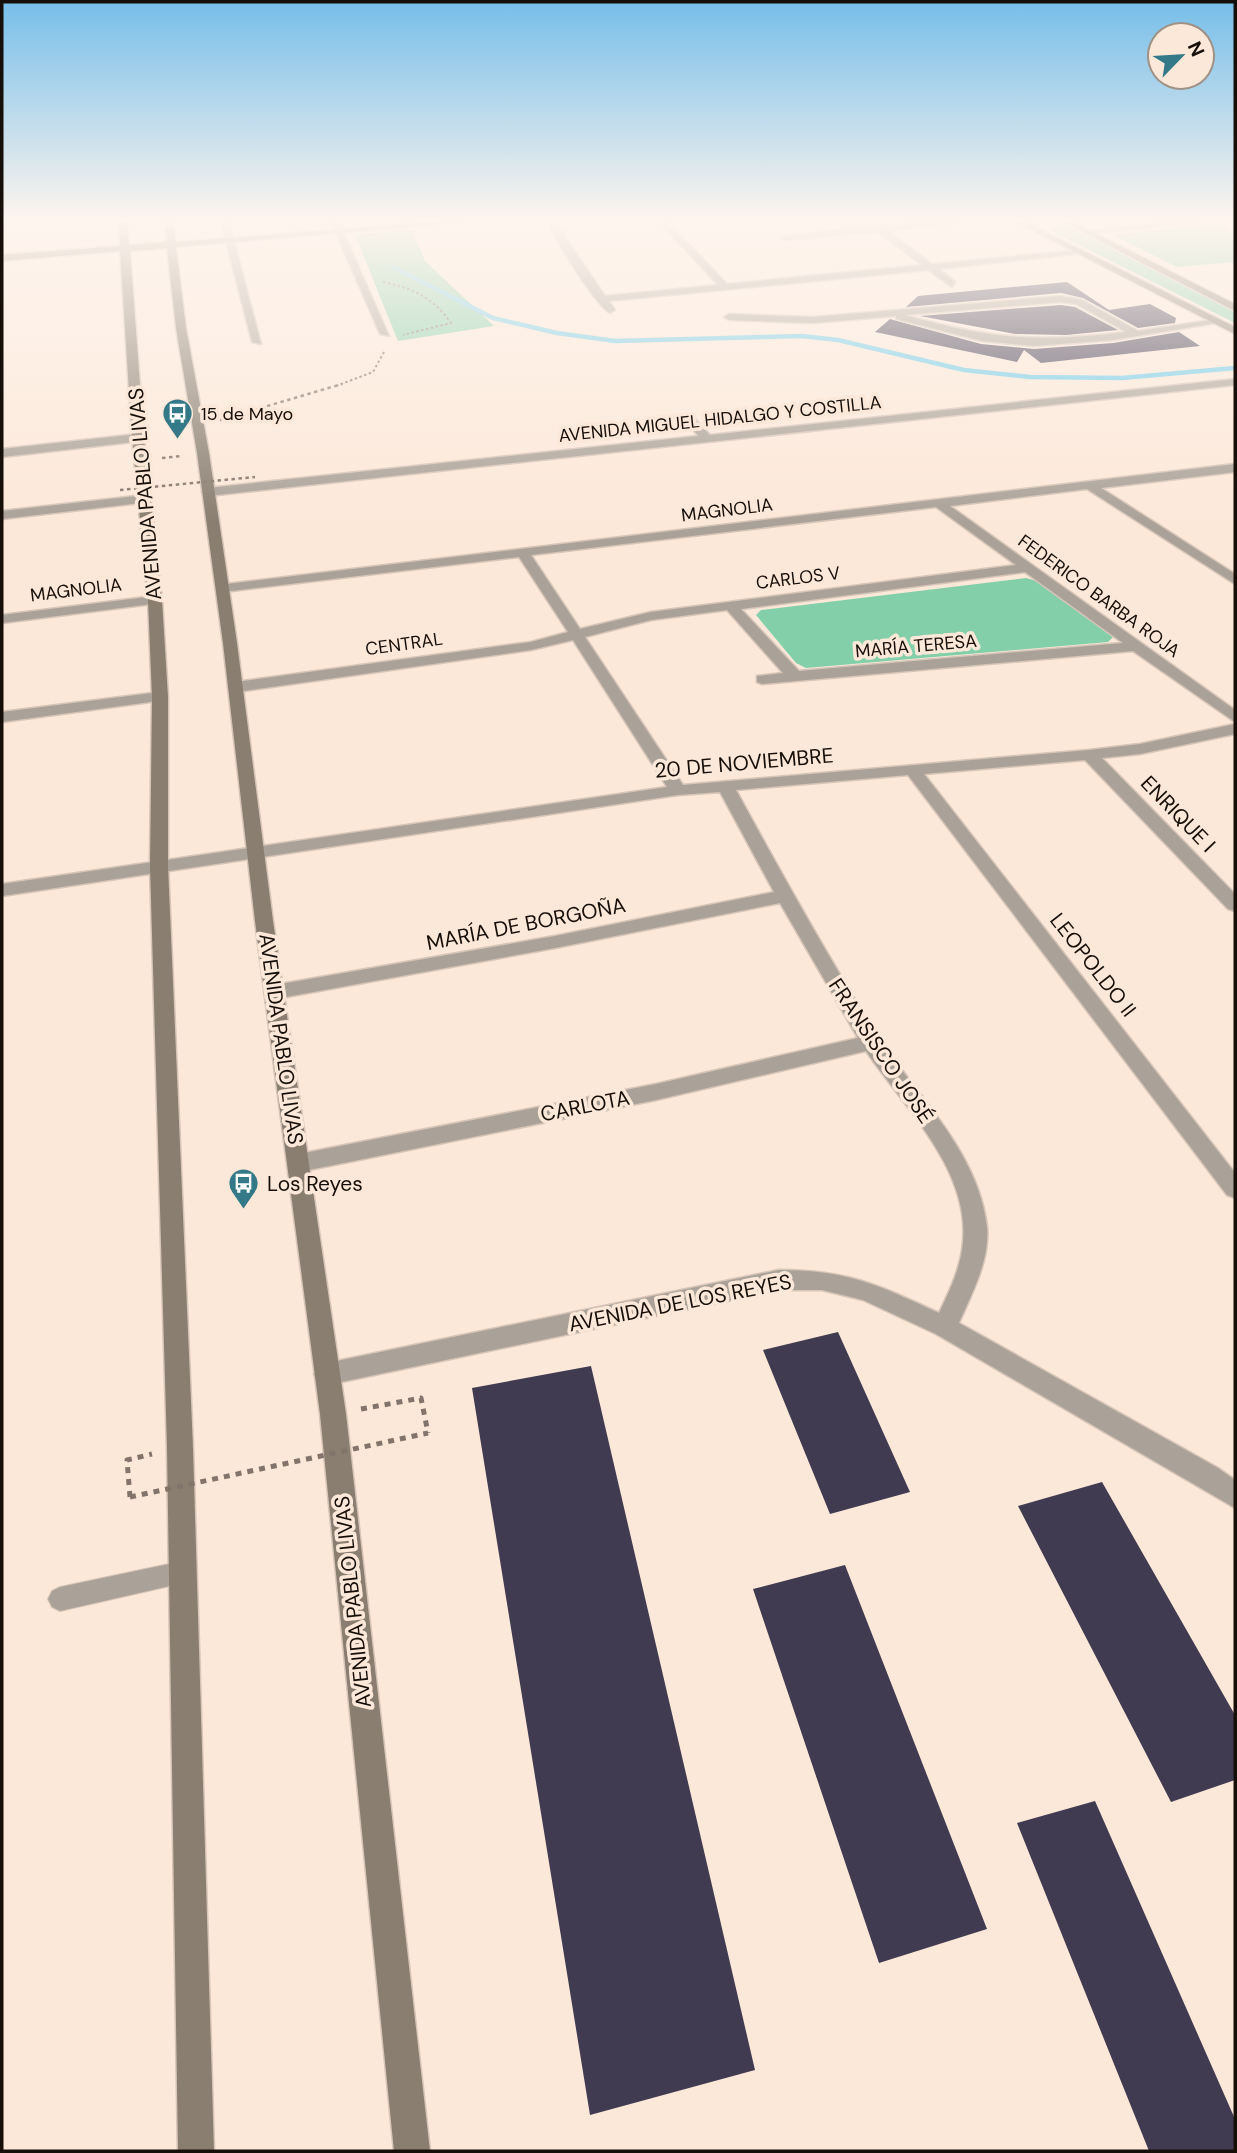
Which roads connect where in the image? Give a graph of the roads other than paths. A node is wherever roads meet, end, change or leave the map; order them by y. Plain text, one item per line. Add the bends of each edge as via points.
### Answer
1 (130, 322) edge
2 (183, 322) edge
3 (252, 322) edge
4 (380, 322) edge
5 (920, 322) edge
6 (1116, 322) edge
7 (1213, 322) edge
8 (1218, 322) edge
9 (1235, 331) edge
10 (1134, 332) junction
11 (385, 334) road end
12 (257, 342) dead end
13 (1235, 382) edge
14 (690, 417) dead end
15 (138, 438) junction
16 (706, 438) junction
17 (2, 453) edge
18 (1235, 468) edge
19 (1090, 486) junction
20 (208, 492) junction
21 (145, 499) junction
22 (941, 505) junction
23 (2, 515) edge
24 (523, 553) junction
25 (1025, 568) junction
26 (1235, 580) edge
27 (223, 588) junction
28 (155, 600) junction
29 (731, 606) junction
30 (2, 619) edge
31 (577, 634) junction
32 (1136, 646) junction
33 (794, 675) junction
34 (762, 679) dead end
35 (236, 687) junction
36 (160, 697) junction
37 (2, 717) edge
38 (1235, 717) edge
39 (1235, 729) edge
40 (1088, 755) junction
41 (913, 771) junction
42 (725, 786) junction
43 (678, 790) junction
44 (257, 851) junction
45 (159, 866) junction
46 (2, 890) edge
47 (784, 897) junction
48 (1235, 905) edge
49 (275, 992) junction
50 (871, 1042) junction
51 (299, 1163) junction
52 (1235, 1189) edge
53 (945, 1327) junction
54 (327, 1374) junction
55 (1235, 1495) edge
56 (183, 1572) junction
57 (60, 1599) dead end
58 (195, 2151) edge
59 (412, 2151) edge

1 - 15 main road, AVENIDA PABLO LIVAS
2 - 20 main road, AVENIDA PABLO LIVAS
3 - 12 street
4 - 11 street
5 - 10 street via 1013,342
6 - 10 street
7 - 10 street
8 - 9 main road
13 - 16 street, AVENIDA MIGUEL HIDALGO Y COSTILLA
14 - 16 street
15 - 17 street
15 - 21 main road, AVENIDA PABLO LIVAS
16 - 20 street, AVENIDA MIGUEL HIDALGO Y COSTILLA
18 - 19 street, MAGNOLIA
19 - 22 street, MAGNOLIA
19 - 26 street
20 - 27 main road, AVENIDA PABLO LIVAS
21 - 23 street
21 - 28 main road, AVENIDA PABLO LIVAS
22 - 24 street, MAGNOLIA
22 - 25 street, FEDERICO BARBA ROJA
24 - 27 street, MAGNOLIA
24 - 31 street
25 - 29 street, CARLOS V
25 - 32 street, FEDERICO BARBA ROJA
27 - 35 main road, AVENIDA PABLO LIVAS
28 - 30 street, MAGNOLIA
28 - 36 main road, AVENIDA PABLO LIVAS
29 - 31 street, CARLOS V via 651,616
29 - 33 street
31 - 35 street, CENTRAL via 531,646
31 - 43 street
32 - 33 street, MARÍA TERESA
32 - 38 street, FEDERICO BARBA ROJA
33 - 34 street, MARÍA TERESA
35 - 44 main road, AVENIDA PABLO LIVAS
36 - 37 street
36 - 45 main road, AVENIDA PABLO LIVAS
39 - 40 street, 20 DE NOVIEMBRE
40 - 41 street, 20 DE NOVIEMBRE
40 - 48 street, ENRIQUE I
41 - 42 street, 20 DE NOVIEMBRE
41 - 52 street, LEOPOLDO II
42 - 43 street, 20 DE NOVIEMBRE
42 - 47 street, FRANSISCO JOSÉ
43 - 44 street, 20 DE NOVIEMBRE
44 - 45 street, 20 DE NOVIEMBRE
44 - 49 main road, AVENIDA PABLO LIVAS
45 - 46 street, 20 DE NOVIEMBRE
45 - 56 main road, AVENIDA PABLO LIVAS
47 - 49 street, MARÍA DE BORGOÑA
47 - 50 street, FRANSISCO JOSÉ
49 - 51 main road, AVENIDA PABLO LIVAS
50 - 51 street, CARLOTA via 656,1092
50 - 53 street, FRANSISCO JOSÉ via 945,1147 969,1196 975,1230 970,1268
51 - 54 main road, AVENIDA PABLO LIVAS
53 - 54 street, AVENIDA DE LOS REYES via 867,1291 822,1280 779,1280
53 - 55 street, AVENIDA DE LOS REYES
54 - 59 main road, AVENIDA PABLO LIVAS
56 - 57 lane
56 - 58 main road, AVENIDA PABLO LIVAS

